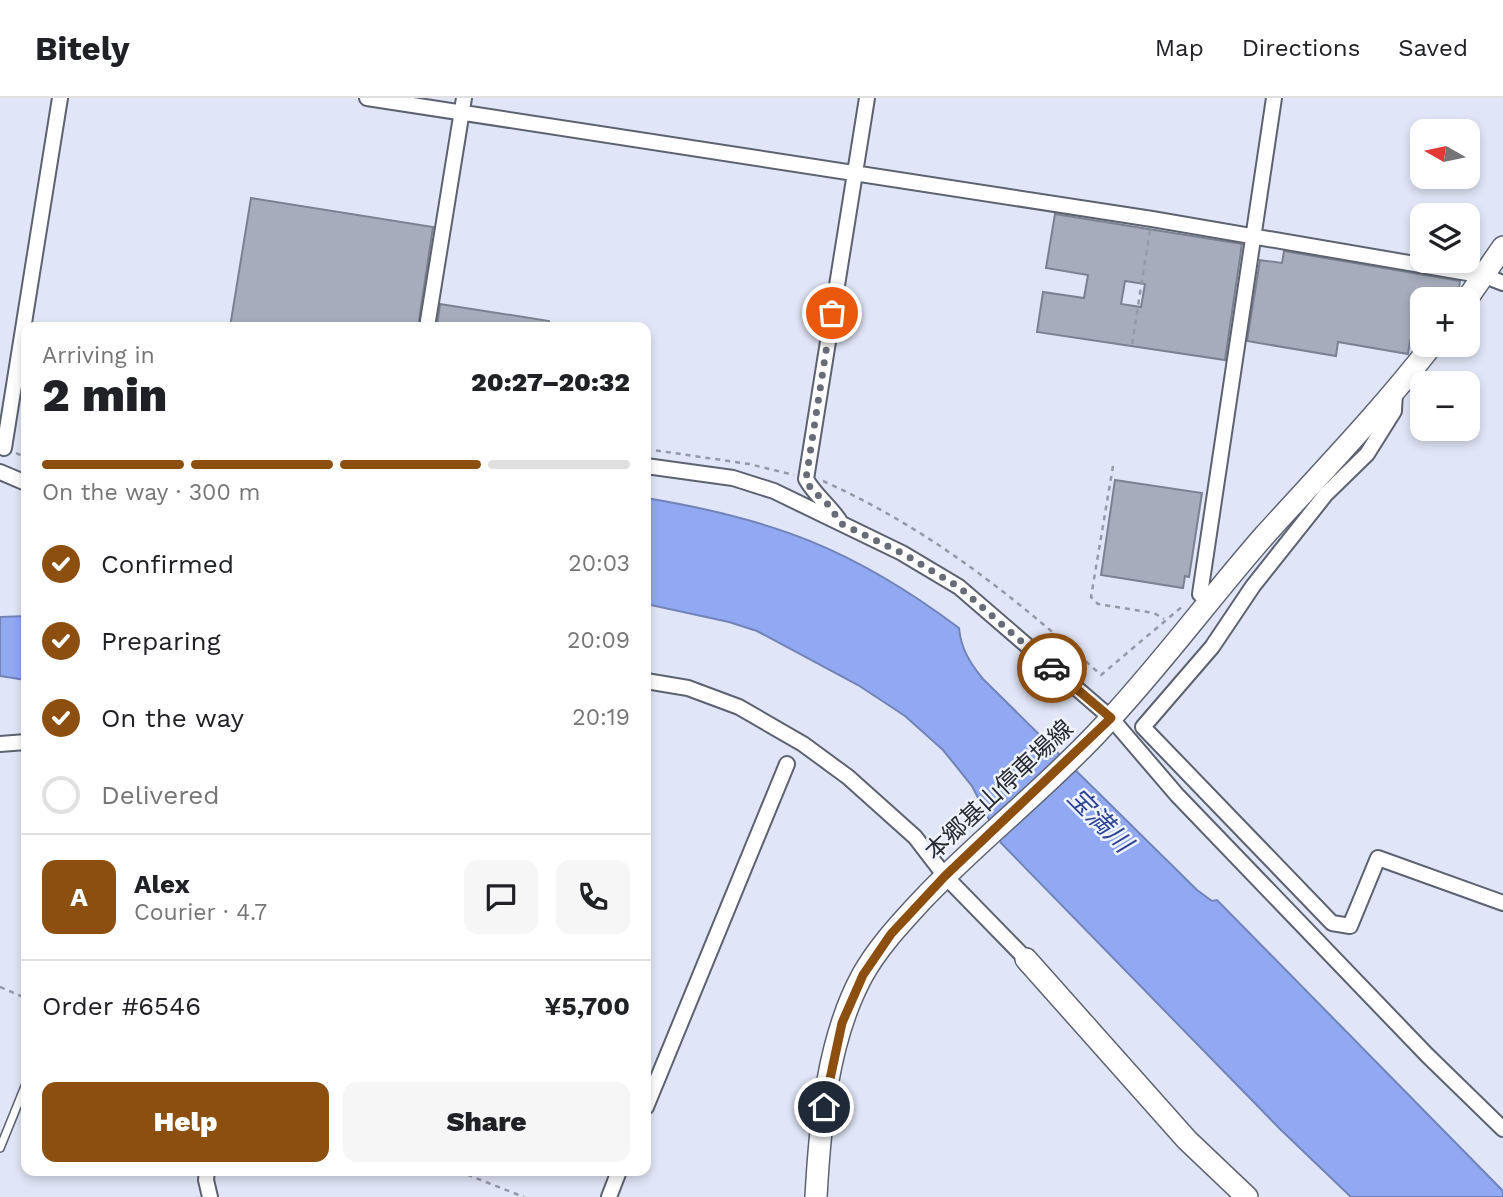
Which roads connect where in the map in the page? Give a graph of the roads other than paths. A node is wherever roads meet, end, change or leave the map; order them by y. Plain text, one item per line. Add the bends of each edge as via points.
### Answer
1 (60, 98) edge
2 (367, 98) edge
3 (867, 98) edge
4 (1274, 98) edge
5 (463, 105) edge
6 (854, 174) junction
7 (1251, 236) junction
8 (1503, 247) edge
9 (1494, 280) edge
10 (24, 322) edge
11 (429, 322) edge
12 (21, 342) edge
13 (1423, 357) edge
14 (1395, 393) junction
15 (4, 448) dead end
16 (651, 467) edge
17 (0, 472) edge
18 (21, 481) edge
19 (842, 524) junction
20 (1205, 598) junction
21 (651, 682) edge
22 (1105, 725) junction
23 (21, 742) edge
24 (0, 744) edge
25 (787, 764) dead end
26 (948, 873) junction
27 (1503, 903) edge
28 (1026, 960) joint
29 (651, 1095) edge
30 (21, 1096) edge
31 (1503, 1129) edge
32 (0, 1148) edge
33 (208, 1176) edge
34 (618, 1176) edge
35 (210, 1197) edge
36 (609, 1197) edge
37 (816, 1197) edge
38 (1247, 1197) edge

1 - 10 street
2 - 5 street
3 - 6 street
4 - 7 street
5 - 6 street
5 - 11 street
6 - 7 street
6 - 19 street via 806,479
7 - 9 street
7 - 20 street
8 - 9 main road
12 - 15 street
13 - 14 main road, 本郷基山停車場線
14 - 20 main road, 本郷基山停車場線
14 - 27 street via 1394,411 1367,454 1326,494 1253,586 1212,647 1143,727 1332,923 1350,926 1378,858
16 - 19 street via 733,478 774,491
17 - 18 street
19 - 22 street via 959,587
20 - 22 main road, 本郷基山停車場線
21 - 26 street via 688,688 739,707 803,744 915,837
22 - 26 main road, 本郷基山停車場線
22 - 31 street
23 - 24 street
25 - 29 street
26 - 28 street
26 - 37 main road, 本郷基山停車場線 via 891,934 863,975 842,1023 824,1107
28 - 38 main road via 1187,1140
30 - 32 lane
33 - 35 street
34 - 36 street

